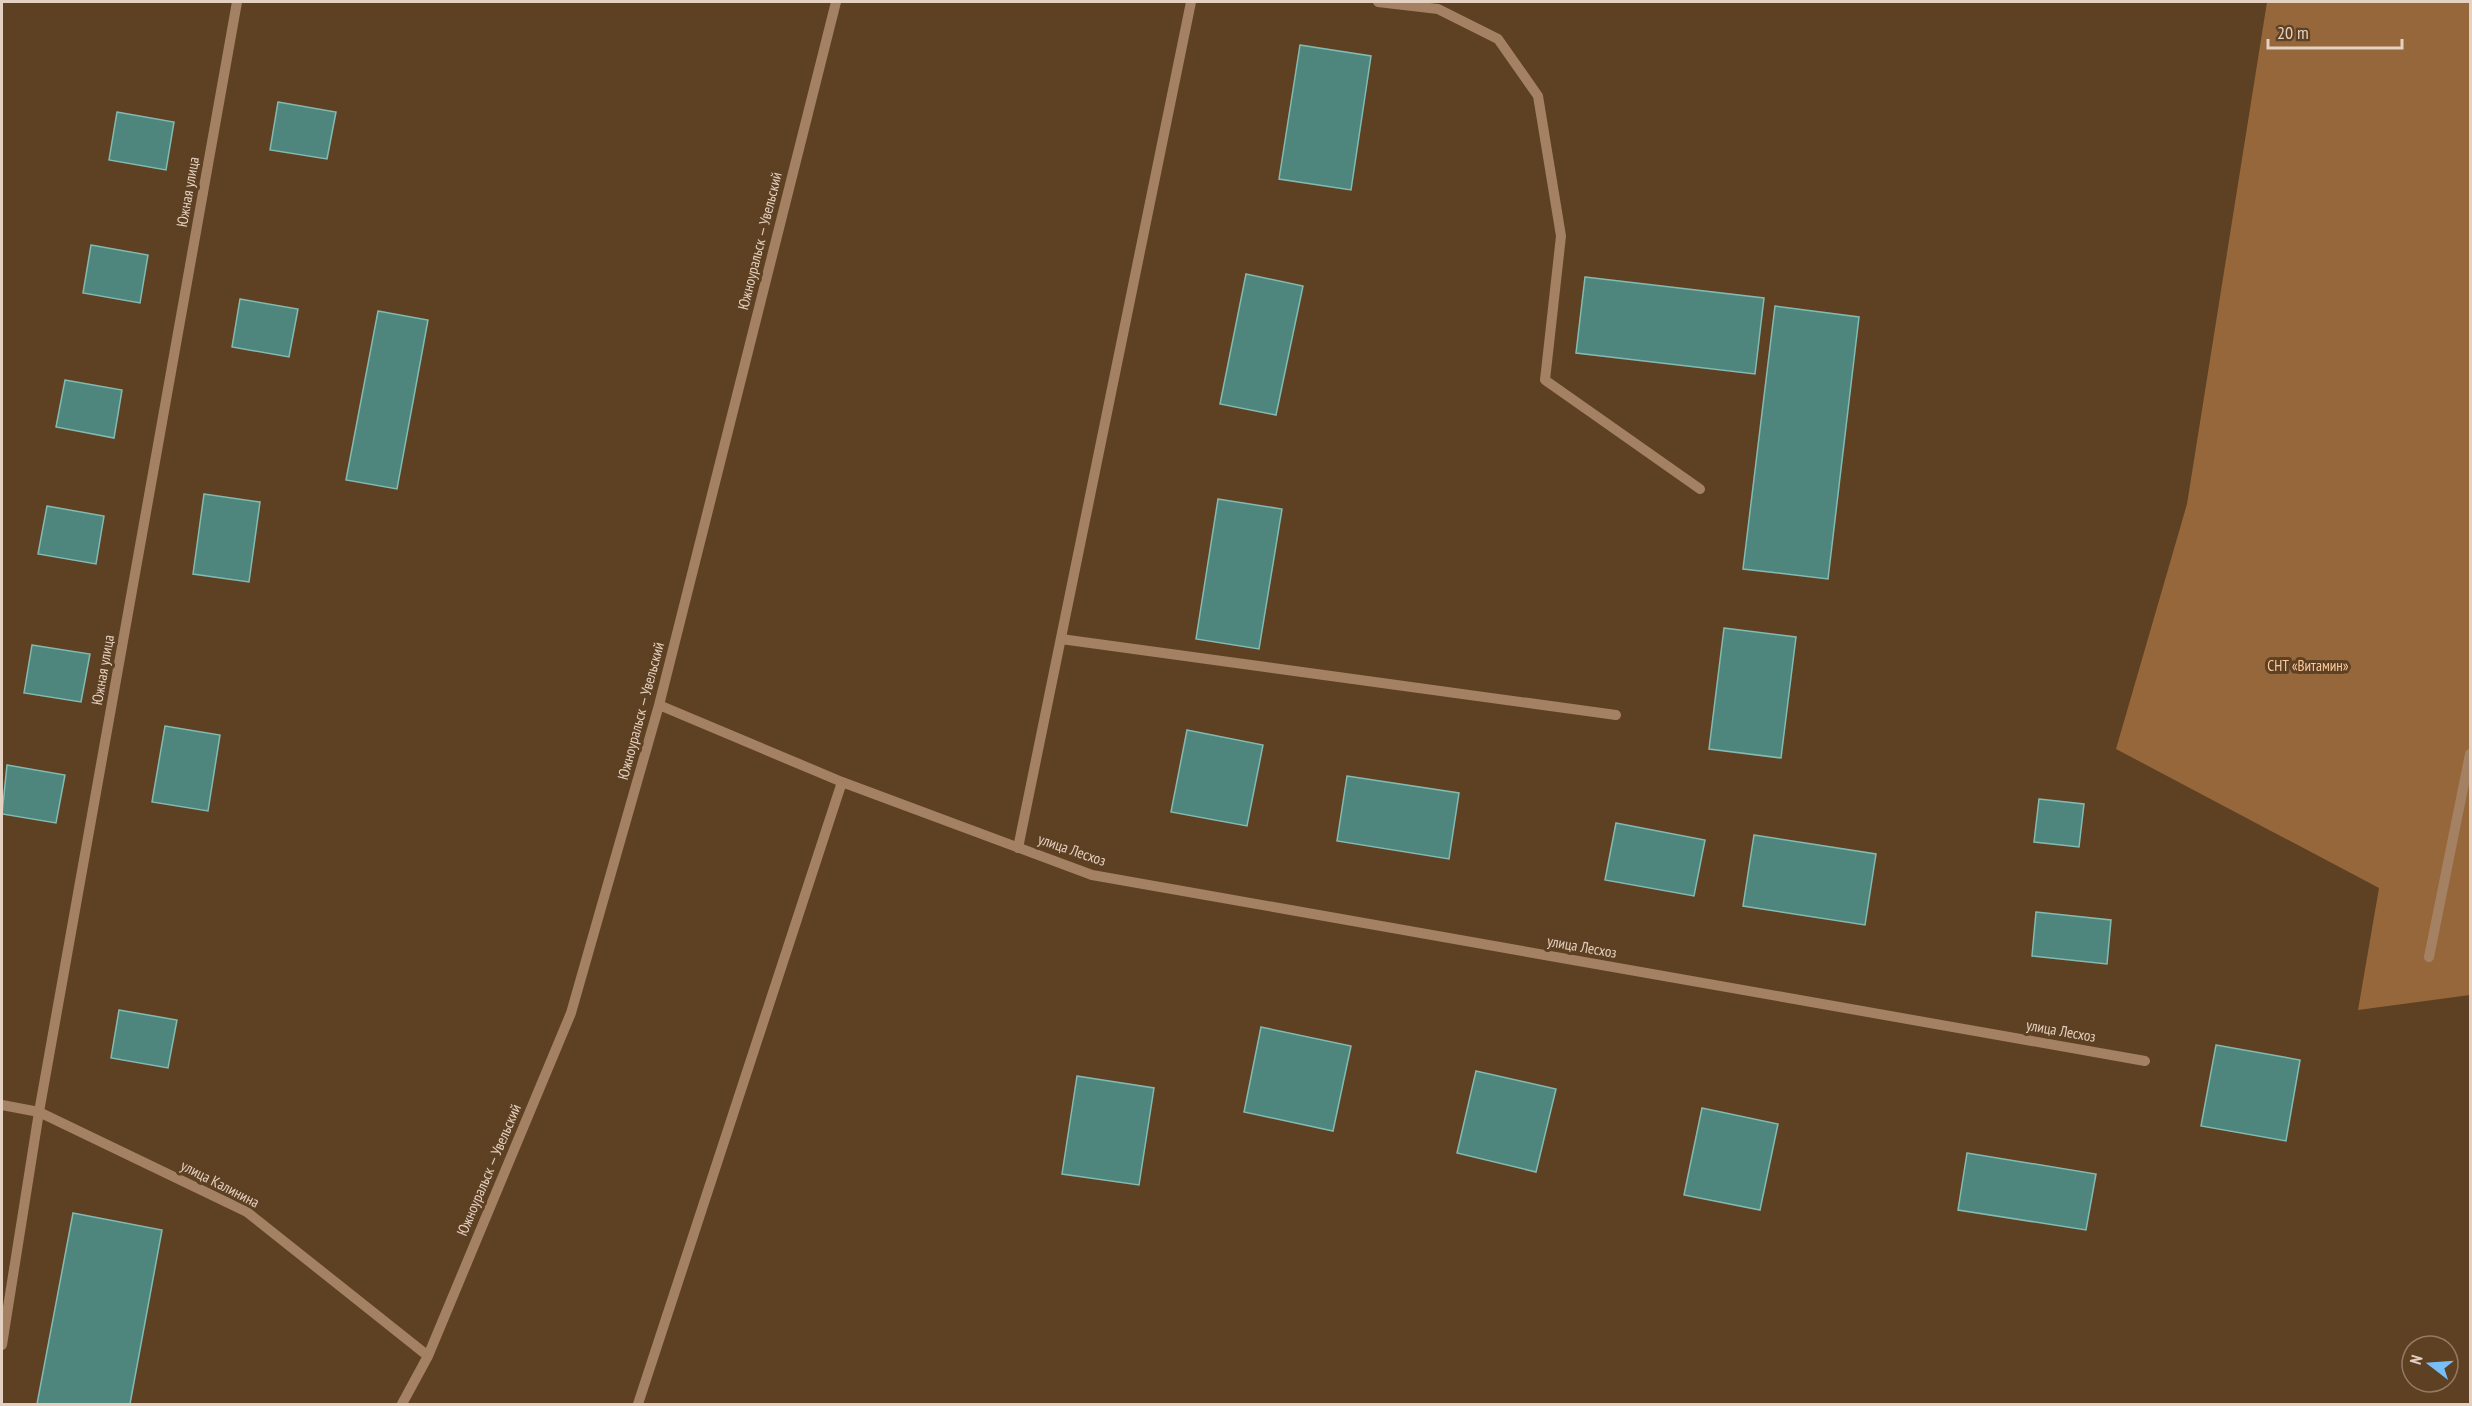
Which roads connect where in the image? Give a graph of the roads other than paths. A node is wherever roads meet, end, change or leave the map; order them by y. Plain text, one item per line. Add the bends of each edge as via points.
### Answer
1 (237, 2) edge
2 (836, 2) edge
3 (1191, 2) edge
4 (1378, 2) edge
5 (1700, 489) dead end
6 (1062, 639) junction
7 (659, 705) junction
8 (1616, 715) dead end
9 (2470, 754) edge
10 (843, 782) junction
11 (1018, 848) junction
12 (2429, 957) dead end
13 (2145, 1061) dead end
14 (2, 1105) edge
15 (39, 1112) junction
16 (2, 1345) edge
17 (428, 1356) junction
18 (402, 1404) edge
19 (638, 1404) edge

1 - 15 street, Южная улица
2 - 7 street, Южноуральск — Увельский
3 - 6 street
4 - 5 street via 1438,9 1498,39 1538,96 1561,236 1545,380
6 - 8 street
6 - 11 street
7 - 10 street, улица Лесхоз
7 - 17 street, Южноуральск — Увельский via 571,1013
9 - 12 street
10 - 11 street, улица Лесхоз
10 - 19 street
11 - 13 street, улица Лесхоз via 1092,875
14 - 15 street, улица Калинина
15 - 16 street, Южная улица
15 - 17 street, улица Калинина via 247,1212
17 - 18 street, Южноуральск — Увельский

